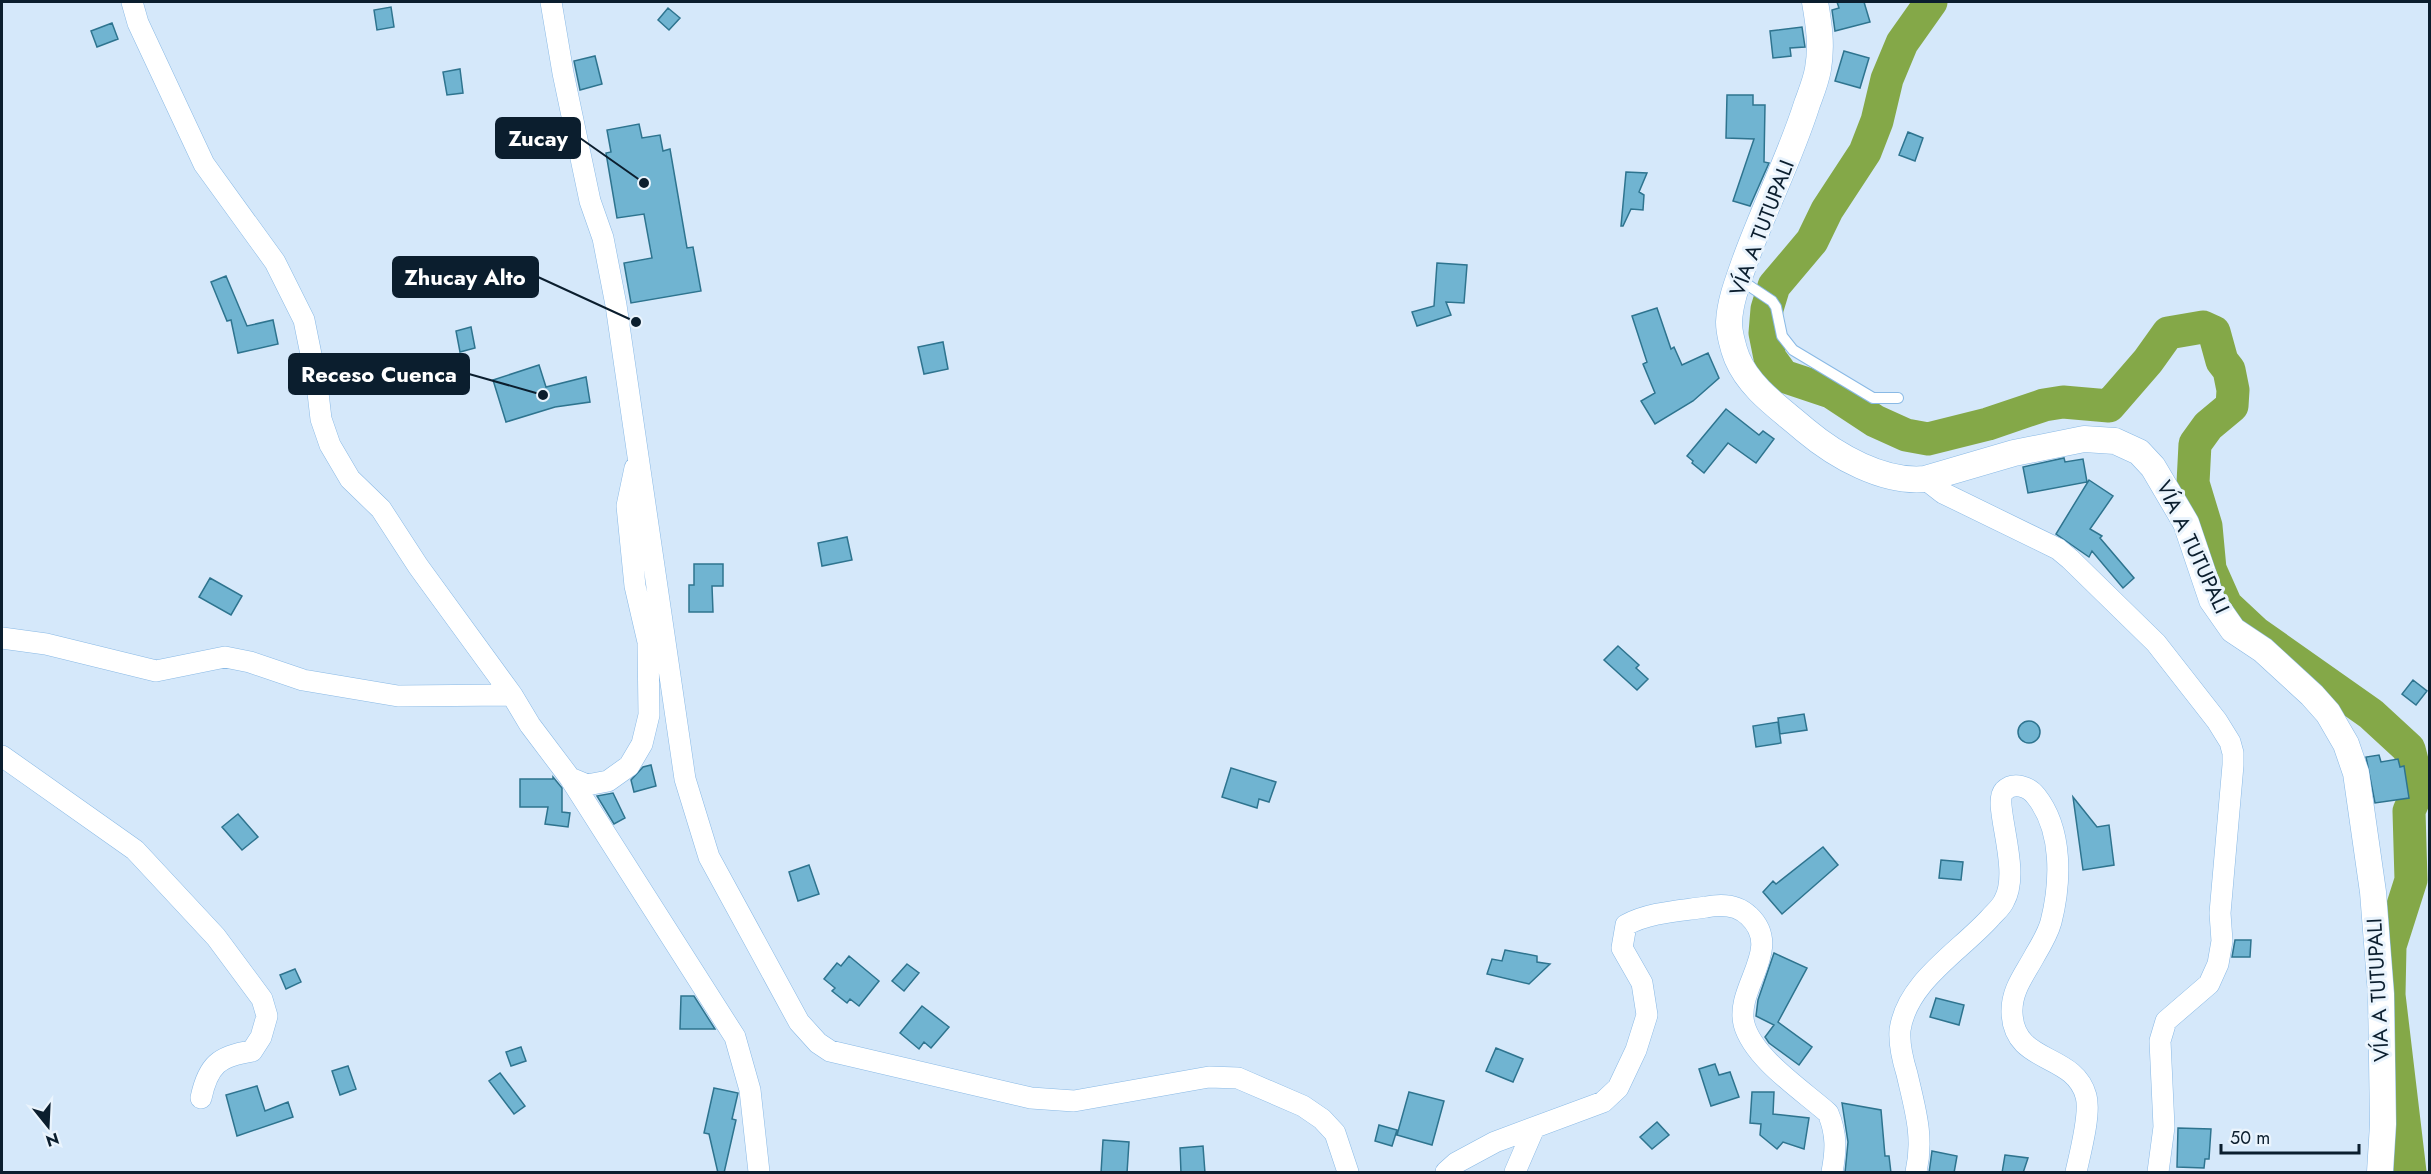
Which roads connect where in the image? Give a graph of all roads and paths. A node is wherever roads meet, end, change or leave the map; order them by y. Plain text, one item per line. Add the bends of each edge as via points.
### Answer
1 (132, 2) edge
2 (551, 2) edge
3 (1815, 2) edge
4 (1743, 281) junction
5 (1898, 398) dead end
6 (638, 453) junction
7 (1925, 479) junction
8 (2, 638) edge
9 (512, 695) junction
10 (2, 756) edge
11 (570, 778) junction
12 (201, 1098) dead end
13 (1534, 1128) junction
14 (759, 1173) edge
15 (1348, 1173) edge
16 (1446, 1173) edge
17 (1515, 1173) edge
18 (1832, 1173) edge
19 (1916, 1173) edge
20 (2076, 1173) edge
21 (2158, 1173) edge
22 (2380, 1173) edge

1 - 9 street via 138,23 204,164 275,262 304,320 321,419 330,444 350,479 381,510
2 - 6 street via 590,201 603,238 616,305
3 - 4 street, VÍA A TUTUPALI via 1821,44 1817,71 1794,145 1756,230
4 - 5 lane via 1772,301 1782,336 1792,350 1873,398
4 - 7 street, VÍA A TUTUPALI via 1733,296 1729,324 1737,357 1748,378 1820,442 1866,468 1901,478
6 - 11 street via 627,506 635,586 648,642 649,715 642,744 629,766 608,781 587,785
6 - 15 street via 685,779 705,846 799,1022 818,1043 830,1051 1031,1098 1074,1101 1209,1077 1238,1078 1303,1106 1322,1119 1335,1133
7 - 21 street via 1943,493 2058,549 2070,559 2157,643 2230,742 2233,765 2220,914 2222,941 2209,984 2166,1021 2160,1041 2164,1127
7 - 22 street, VÍA A TUTUPALI via 2014,453 2084,439 2115,441 2139,452 2159,476 2186,523 2212,600 2234,630 2263,650 2328,713 2346,744 2356,773 2373,892 2380,994
8 - 9 street via 46,644 156,671 225,657 303,680 398,696
9 - 11 street
10 - 12 street via 135,850 216,937 262,999 267,1016 261,1037 252,1051 231,1055 213,1066 205,1078
11 - 14 street via 735,1037 750,1090
13 - 16 street via 1495,1142 1456,1163
13 - 17 street
13 - 18 street via 1603,1102 1618,1088 1629,1067 1647,1015 1642,983 1622,948 1626,925 1639,918 1723,904 1746,913 1761,934 1761,954 1744,1007 1748,1033 1764,1057 1828,1113 1836,1144
19 - 20 street via 1920,1136 1904,1062 1900,1032 1903,1016 1918,989 2004,903 2012,868 2001,797 2005,790 2024,786 2034,792 2047,811 2058,863 2051,924 2013,996 2012,1014 2020,1039 2028,1049 2074,1074 2087,1098

